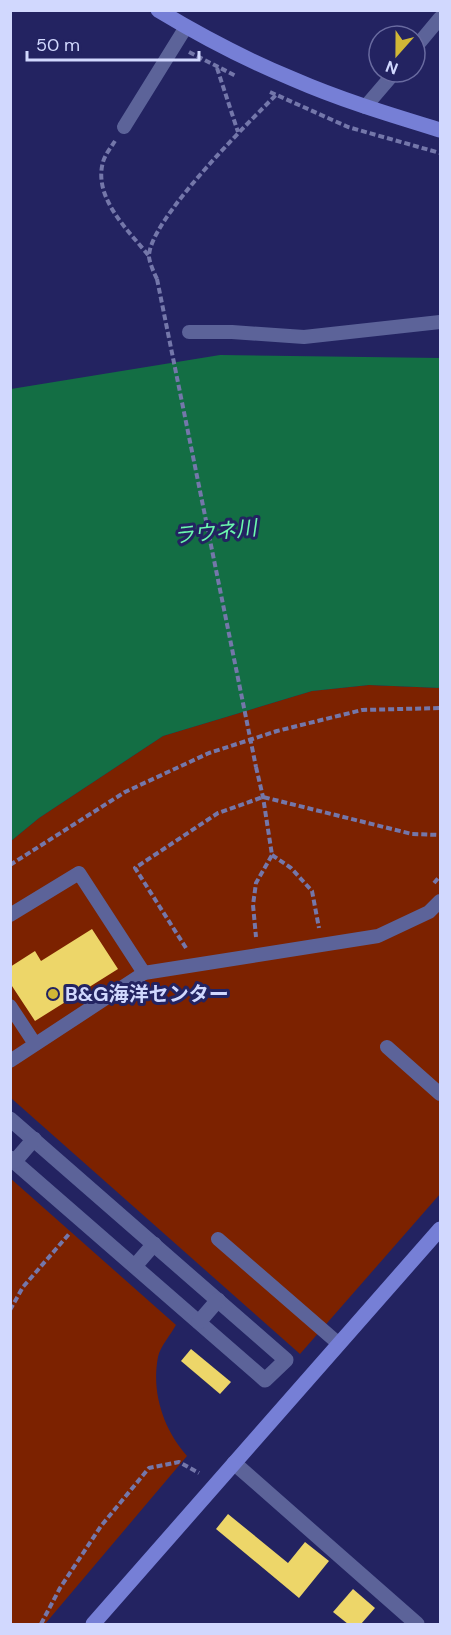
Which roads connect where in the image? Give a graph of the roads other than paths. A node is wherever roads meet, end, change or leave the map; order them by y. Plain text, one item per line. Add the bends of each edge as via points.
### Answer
1 (158, 10) edge
2 (441, 18) edge
3 (186, 27) junction
4 (427, 34) edge
5 (385, 84) edge
6 (366, 107) junction
7 (124, 127) road end
8 (441, 130) edge
9 (441, 322) edge
10 (189, 332) dead end
11 (441, 901) edge
12 (10, 915) edge
13 (144, 974) junction
14 (10, 1006) edge
15 (35, 1044) junction
16 (387, 1047) dead end
17 (10, 1061) edge
18 (441, 1094) edge
19 (10, 1119) edge
20 (34, 1139) junction
21 (13, 1160) edge
22 (441, 1229) edge
23 (218, 1239) dead end
24 (154, 1244) junction
25 (135, 1266) junction
26 (218, 1300) junction
27 (199, 1322) junction
28 (339, 1344) junction
29 (234, 1463) junction
30 (93, 1624) edge
31 (417, 1624) edge

1 - 3 street
2 - 4 lane
3 - 6 street via 292,79
3 - 7 lane
5 - 6 lane
6 - 8 street
9 - 10 lane via 304,338
11 - 13 lane via 429,912 378,936
12 - 13 lane via 79,873
13 - 15 lane
14 - 15 lane
15 - 17 lane
16 - 18 lane
19 - 20 street
20 - 21 street
20 - 24 street
21 - 25 street
22 - 28 street
23 - 28 lane
24 - 25 street
24 - 26 street
25 - 27 street
26 - 27 street
26 - 27 street via 286,1360 265,1380
28 - 29 street
29 - 30 street
29 - 31 street

